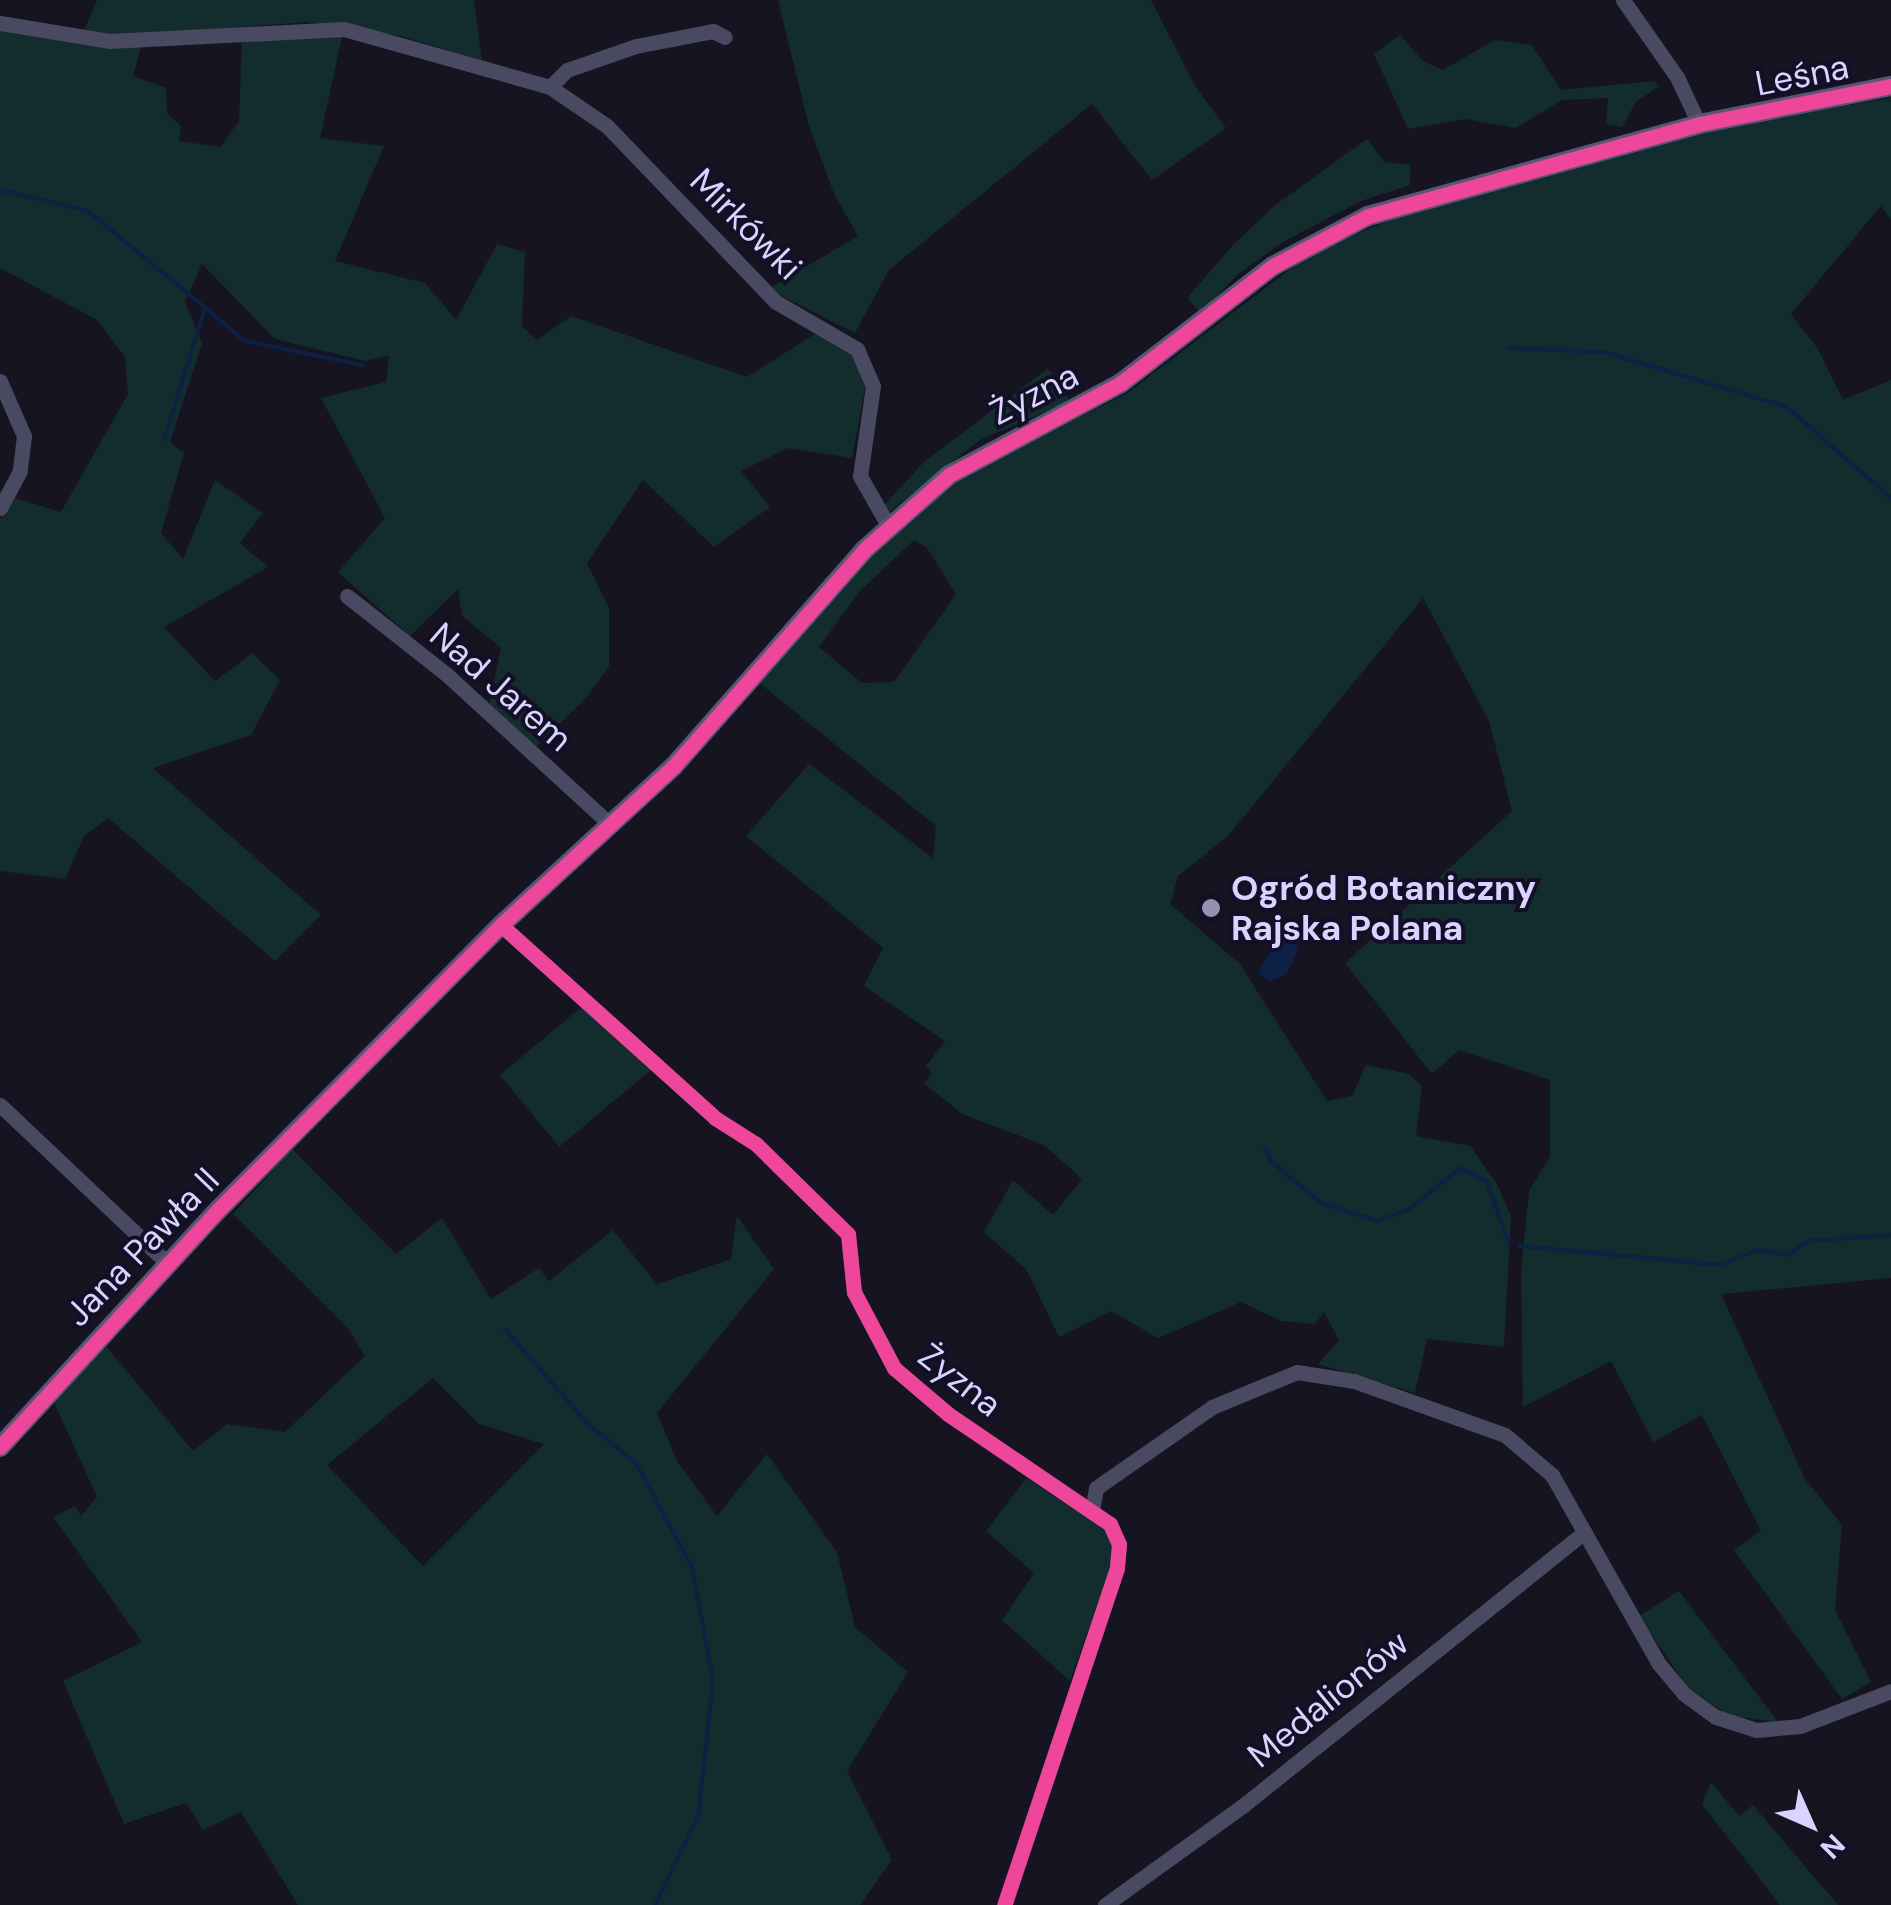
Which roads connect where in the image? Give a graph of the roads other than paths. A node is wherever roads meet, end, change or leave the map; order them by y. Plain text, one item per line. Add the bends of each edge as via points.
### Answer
1 (1623, 0) edge
2 (0, 23) edge
3 (725, 37) dead end
4 (1891, 86) edge
5 (550, 87) junction
6 (1723, 120) joint
7 (1700, 124) junction
8 (0, 382) edge
9 (0, 508) edge
10 (889, 527) junction
11 (347, 596) dead end
12 (612, 826) junction
13 (501, 925) junction
14 (332, 1094) joint
15 (0, 1104) edge
16 (166, 1263) junction
17 (0, 1447) edge
18 (1092, 1511) junction
19 (1584, 1532) junction
20 (1891, 1691) edge
21 (1004, 1905) edge
22 (1104, 1905) edge

1 - 7 street via 1678,77
2 - 5 street, Mirkówki via 109,40 344,28
3 - 5 street via 713,31 636,46 567,70
4 - 6 street, Leśna
5 - 10 street, Mirkówki via 608,126 776,302 857,349 873,386 860,476
6 - 7 street, Żyzna
7 - 10 street, Żyzna via 1368,216 1273,266 1120,383 950,475
8 - 9 street via 20,417 24,448
10 - 12 street, Żyzna
11 - 12 street, Nad Jarem via 445,673
12 - 13 street, Żyzna
13 - 14 street, Żyzna
13 - 18 street, Żyzna via 715,1118 756,1144 848,1234 854,1292 894,1368 948,1414
14 - 16 street, Jana Pawła II
15 - 16 street
16 - 17 street, Jana Pawła II
18 - 19 street via 1096,1488 1212,1407 1297,1372 1354,1382 1505,1436 1552,1474
18 - 21 street, Żyzna via 1110,1524 1119,1544 1117,1568
19 - 20 street via 1659,1664 1716,1717 1756,1730 1800,1726
19 - 22 street, Medalionów via 1245,1804

